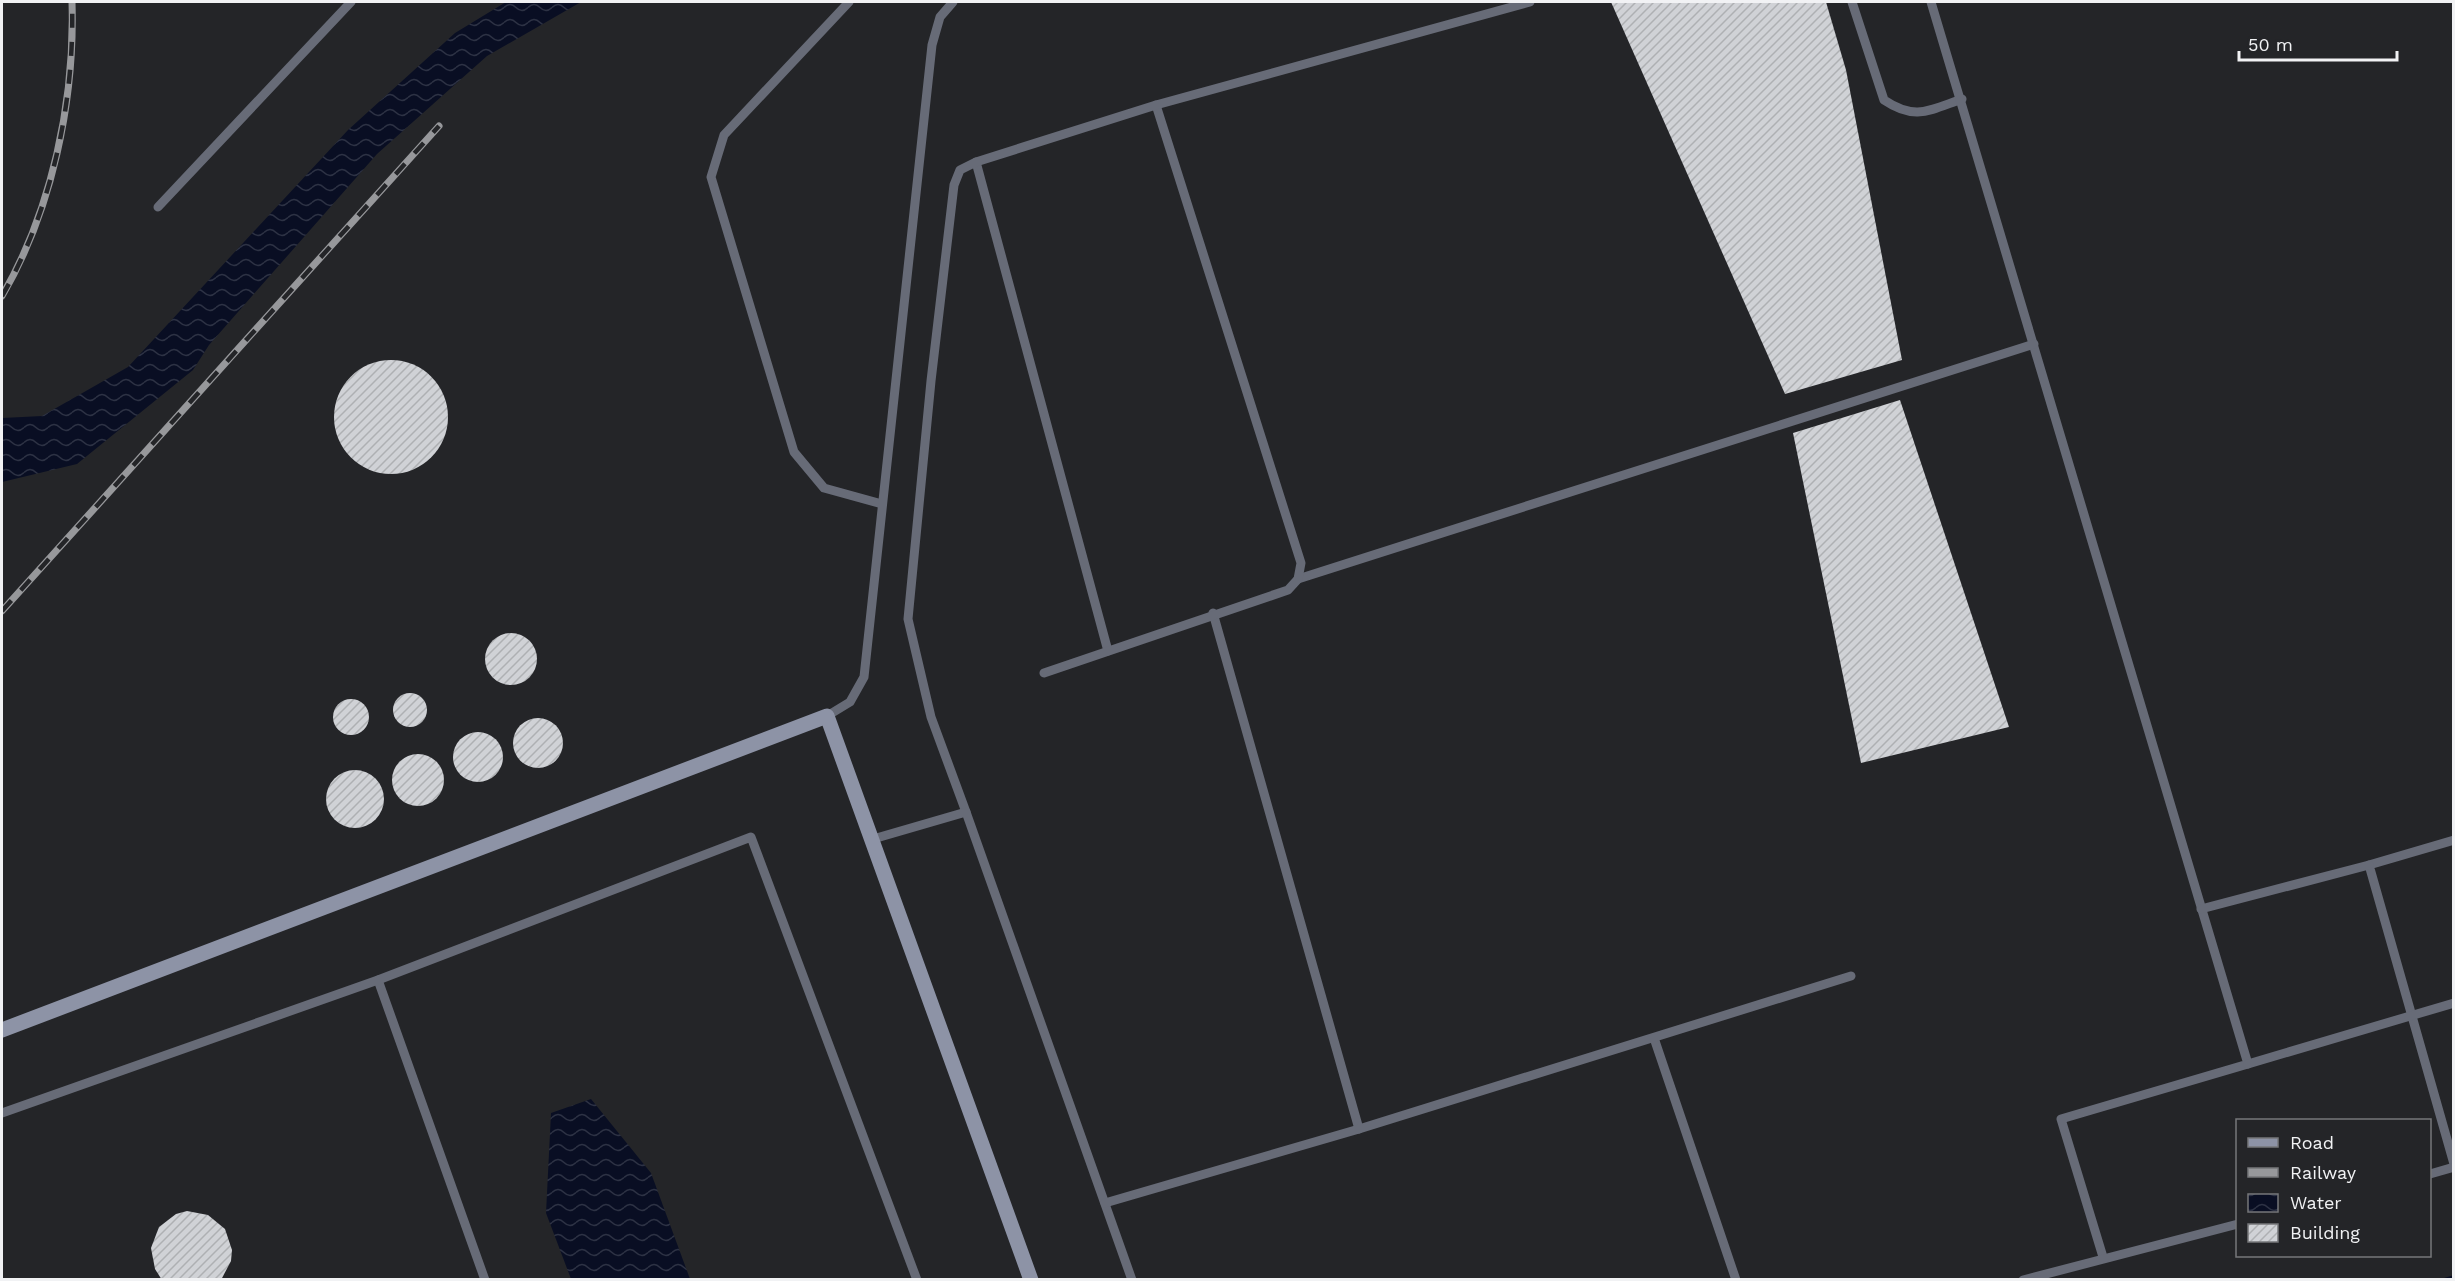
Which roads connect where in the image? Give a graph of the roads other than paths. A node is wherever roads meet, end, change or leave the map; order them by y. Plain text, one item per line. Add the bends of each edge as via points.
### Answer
1 (351, 2) edge
2 (849, 2) edge
3 (953, 2) edge
4 (1530, 2) edge
5 (1852, 2) edge
6 (1931, 2) edge
7 (1962, 99) junction
8 (1156, 105) junction
9 (976, 162) junction
10 (159, 207) dead end
11 (2034, 344) junction
12 (882, 504) junction
13 (1298, 579) junction
14 (1213, 613) junction
15 (1108, 651) junction
16 (1044, 673) dead end
17 (827, 716) junction
18 (966, 812) junction
19 (873, 839) junction
20 (2454, 840) edge
21 (2369, 865) junction
22 (2201, 909) junction
23 (1851, 976) dead end
24 (378, 980) junction
25 (2454, 1003) edge
26 (2412, 1015) junction
27 (2, 1030) edge
28 (1654, 1038) junction
29 (2248, 1064) junction
30 (2, 1113) edge
31 (1359, 1129) junction
32 (2454, 1166) edge
33 (2431, 1174) edge
34 (1105, 1203) junction
35 (2236, 1224) edge
36 (2103, 1257) junction
37 (485, 1280) edge
38 (918, 1280) edge
39 (1031, 1280) edge
40 (1132, 1280) edge
41 (1736, 1280) edge
42 (2023, 1280) edge

1 - 10 lane
2 - 12 lane via 724,135 711,177 794,452 824,488
3 - 12 lane via 940,17 932,45
4 - 8 lane
5 - 7 lane via 1884,100 1897,110 1917,114
6 - 7 lane
7 - 11 lane
8 - 9 lane
8 - 13 lane via 1302,563
9 - 15 lane
9 - 18 lane via 960,170 954,185 908,619 931,717
11 - 13 lane
11 - 22 lane
12 - 17 lane via 864,677 850,702
13 - 14 lane via 1288,590
14 - 15 lane
14 - 31 lane
15 - 16 lane
17 - 19 street
17 - 27 street
18 - 19 lane
18 - 34 lane
19 - 39 street
20 - 21 lane
21 - 22 lane
21 - 26 lane
22 - 29 lane
23 - 28 lane
24 - 30 lane
24 - 37 lane
24 - 38 lane via 751,837
25 - 26 lane
26 - 29 lane
26 - 32 lane
28 - 31 lane
28 - 41 lane
29 - 36 lane via 2061,1119
31 - 34 lane
32 - 33 lane
34 - 40 lane
35 - 36 lane
36 - 42 lane

